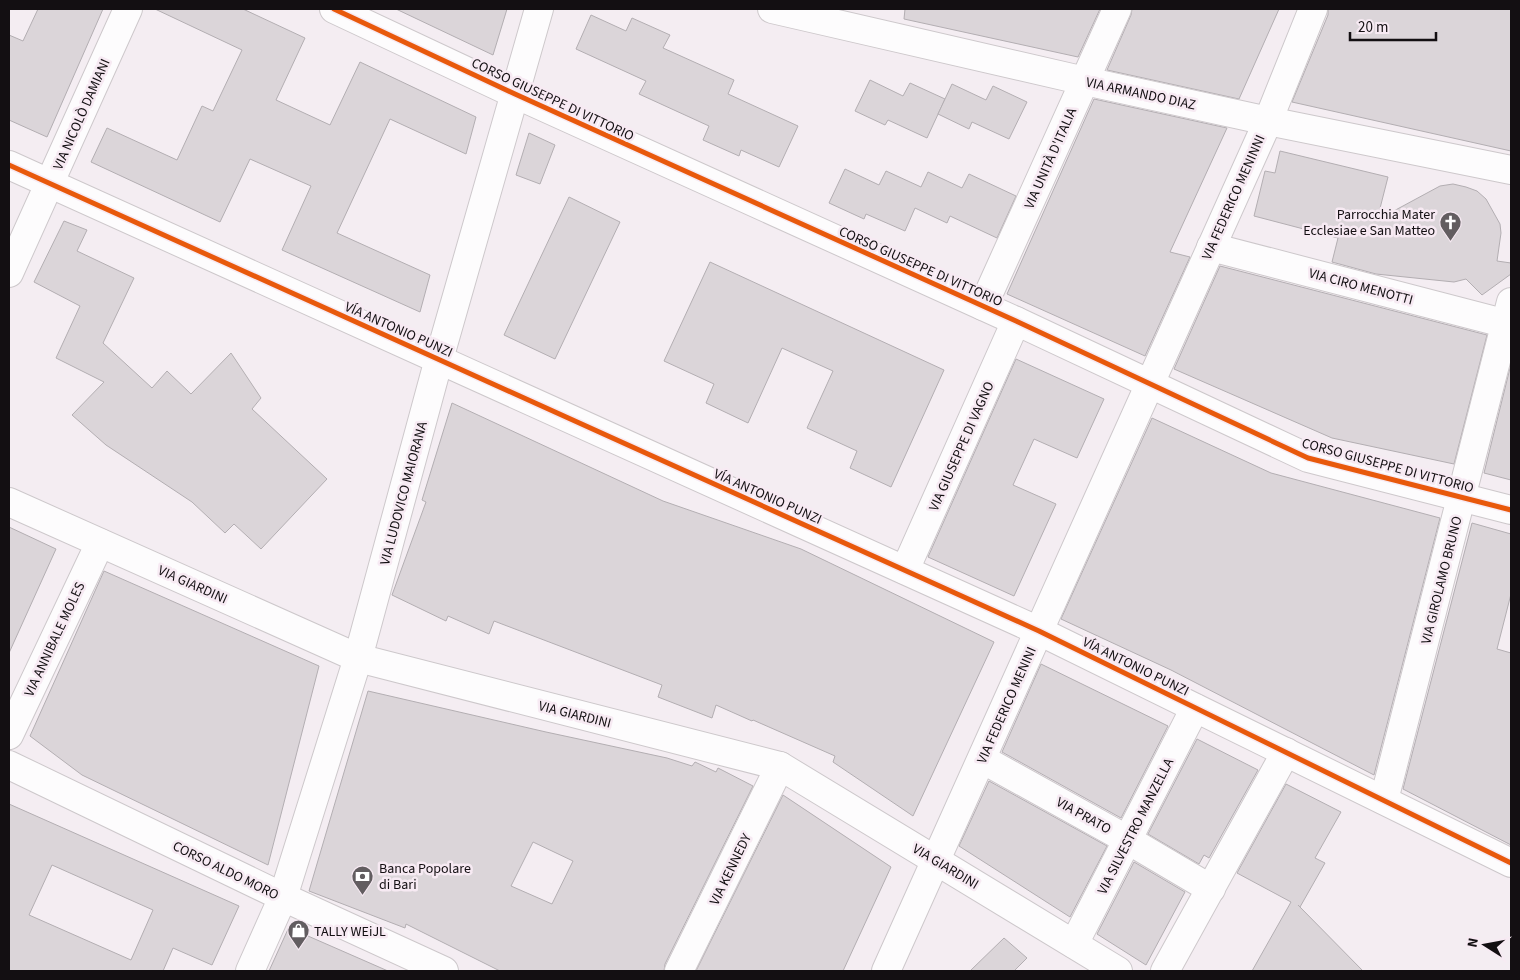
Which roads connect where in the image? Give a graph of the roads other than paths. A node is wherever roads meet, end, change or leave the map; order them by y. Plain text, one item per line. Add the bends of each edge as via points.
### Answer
1 (128, 9) edge
2 (334, 9) edge
3 (539, 9) edge
4 (772, 9) edge
5 (1118, 9) edge
6 (1312, 9) edge
7 (1085, 81) junction
8 (515, 94) junction
9 (1268, 121) junction
10 (9, 165) edge
11 (1511, 170) edge
12 (50, 183) junction
13 (1210, 247) junction
14 (9, 273) edge
15 (983, 306) junction
16 (1509, 317) edge
17 (1016, 321) junction
18 (439, 359) junction
19 (1149, 383) junction
20 (1462, 497) junction
21 (9, 502) edge
22 (1511, 510) edge
23 (100, 542) junction
24 (905, 570) junction
25 (1039, 631) junction
26 (358, 658) junction
27 (1195, 708) junction
28 (9, 735) edge
29 (1286, 752) junction
30 (982, 759) junction
31 (9, 766) edge
32 (780, 766) junction
33 (1384, 800) junction
34 (1128, 840) junction
35 (936, 860) junction
36 (1511, 863) edge
37 (1211, 889) junction
38 (283, 897) junction
39 (1074, 944) junction
40 (250, 971) edge
41 (444, 971) edge
42 (679, 971) edge
43 (886, 971) edge
44 (1118, 971) edge
45 (1165, 971) edge

1 - 12 street, VIA NICOLÒ DAMIANI
2 - 8 street, CORSO GIUSEPPE DI VITTORIO
3 - 8 street, VIA LUDOVICO MAIORANA
4 - 7 street, VIA ARMANDO DIAZ
5 - 7 street, VIA UNITÀ D'ITALIA
6 - 9 street, VIA FEDERICO MENINNI
7 - 9 street, VIA ARMANDO DIAZ
7 - 15 street, VIA UNITÀ D'ITALIA
8 - 15 street, CORSO GIUSEPPE DI VITTORIO
8 - 18 street, VIA LUDOVICO MAIORANA
9 - 11 street, VIA ARMANDO DIAZ
9 - 13 street, VIA FEDERICO MENINNI
10 - 12 street, VÍA ANTONIO PUNZI
12 - 14 street, VIA NICOLÒ DAMIANI
12 - 18 street, VÍA ANTONIO PUNZI
13 - 16 street, VIA CIRO MENOTTI
13 - 19 street, VIA FEDERICO MENINNI
15 - 17 street, CORSO GIUSEPPE DI VITTORIO
16 - 20 street, VIA GIROLAMO BRUNO
17 - 19 street, CORSO GIUSEPPE DI VITTORIO
17 - 24 street, VIA GIUSEPPE DI VAGNO
18 - 24 street, VÍA ANTONIO PUNZI
18 - 26 street, VIA LUDOVICO MAIORANA
19 - 20 street, CORSO GIUSEPPE DI VITTORIO via 1308,458
19 - 25 street, VIA FEDERICO MENINI
20 - 22 street, CORSO GIUSEPPE DI VITTORIO
20 - 33 street, VIA GIROLAMO BRUNO
21 - 23 street, VIA GIARDINI
23 - 26 street, VIA GIARDINI
23 - 28 street, VIA ANNIBALE MOLES
24 - 25 street, VÍA ANTONIO PUNZI
25 - 27 street, VÍA ANTONIO PUNZI
25 - 30 street, VIA FEDERICO MENINI
26 - 32 street, VIA GIARDINI
26 - 38 street, VIA LUDOVICO MAIORANA
27 - 29 street, VÍA ANTONIO PUNZI
27 - 34 street, VIA SILVESTRO MANZELLA
29 - 33 street, VÍA ANTONIO PUNZI
29 - 37 street
30 - 34 street, VIA PRATO
30 - 35 street, VIA FEDERICO MENINI
31 - 38 street, CORSO ALDO MORO
32 - 35 street, VIA GIARDINI
32 - 42 street, VIA KENNEDY
33 - 36 street, VÍA ANTONIO PUNZI
34 - 37 street, VIA PRATO
34 - 39 street, VIA SILVESTRO MANZELLA
35 - 39 street, VIA GIARDINI
35 - 43 street, VIA FEDERICO MENINI
37 - 45 street
38 - 40 street, VIA LUDOVICO MAIORANA
38 - 41 street, CORSO ALDO MORO
39 - 44 street, VIA GIARDINI

